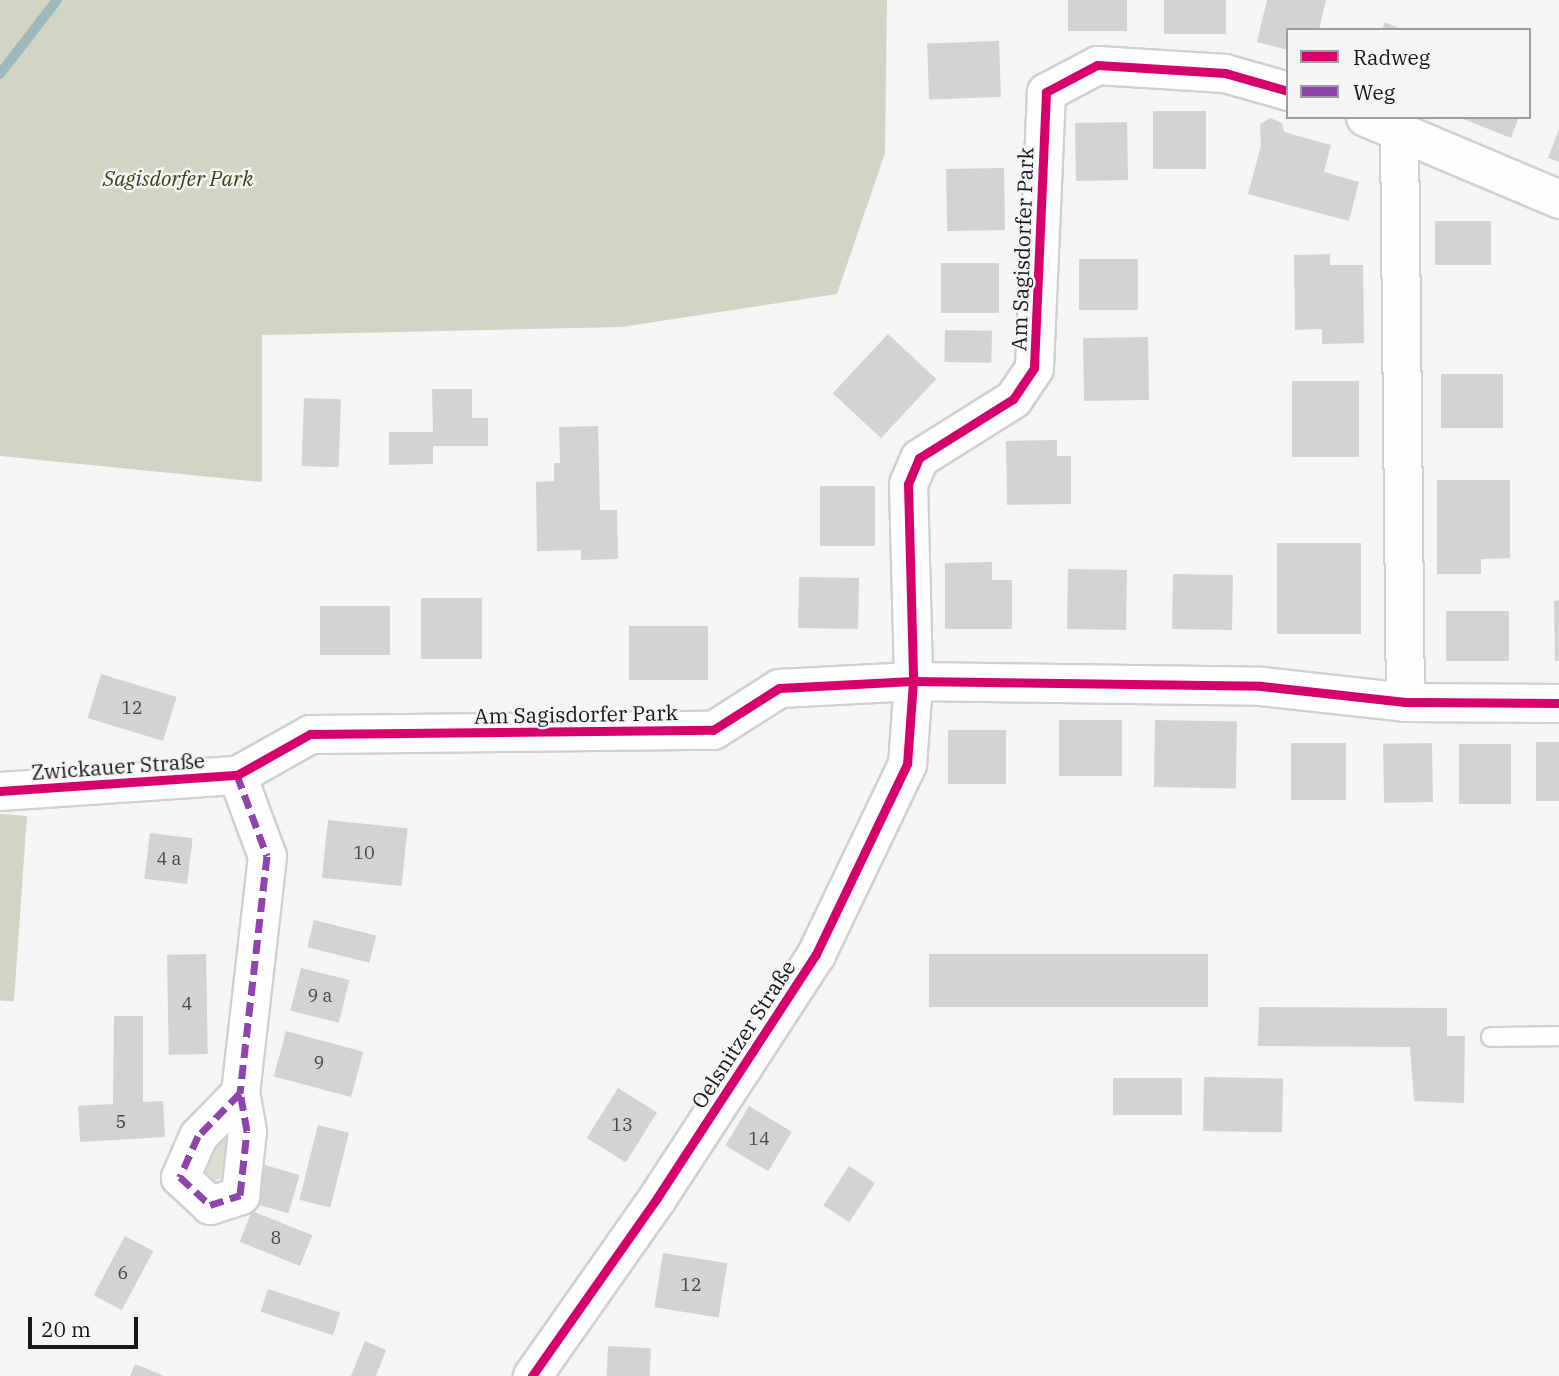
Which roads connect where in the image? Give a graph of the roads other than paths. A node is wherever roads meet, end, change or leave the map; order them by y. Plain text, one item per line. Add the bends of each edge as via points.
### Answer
1 (1286, 90) edge
2 (1370, 119) edge
3 (1399, 132) junction
4 (1559, 199) edge
5 (913, 681) junction
6 (1405, 702) junction
7 (1559, 703) edge
8 (237, 775) junction
9 (0, 791) edge
10 (1559, 1036) edge
11 (1491, 1037) dead end
12 (240, 1093) dead end
13 (532, 1376) edge

1 - 5 street, Am Sagisdorfer Park via 1225,73 1097,65 1046,92 1034,368 1013,399 919,458 908,484
2 - 3 street
3 - 4 street
3 - 6 street
5 - 6 street, Am Sagisdorfer Park via 1261,686
5 - 8 street, Am Sagisdorfer Park via 779,688 712,730 310,734
5 - 13 street, Oelsnitzer Straße via 908,764 816,954 657,1198
6 - 7 street, Am Sagisdorfer Park
8 - 9 street, Zwickauer Straße
8 - 12 street via 267,856
10 - 11 lane

